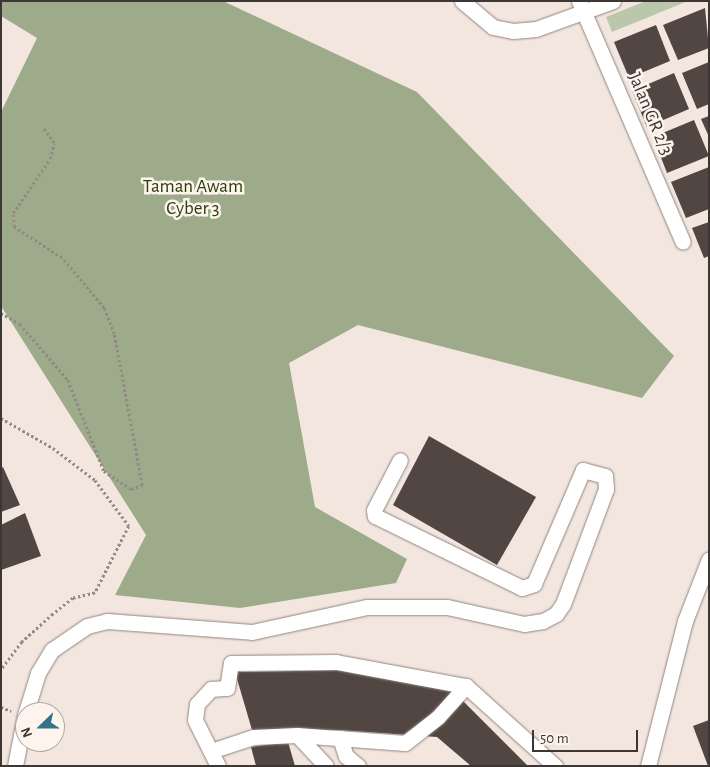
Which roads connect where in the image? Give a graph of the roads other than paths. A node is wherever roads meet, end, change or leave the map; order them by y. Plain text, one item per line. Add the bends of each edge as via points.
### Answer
1 (462, 1) edge
2 (612, 1) edge
3 (582, 7) edge
4 (683, 242) dead end
5 (400, 460) dead end
6 (709, 559) edge
7 (466, 686) junction
8 (29, 702) edge
9 (297, 735) junction
10 (340, 738) junction
11 (211, 751) junction
12 (18, 752) edge
13 (15, 766) edge
14 (218, 766) edge
15 (326, 766) edge
16 (358, 766) edge
17 (554, 766) edge
18 (648, 766) edge

1 - 3 street via 493,27 513,31 536,29
2 - 3 street
3 - 4 street, Jalan GR 2/3
5 - 8 street via 374,510 375,516 522,588 534,584 583,470 605,476 606,489 563,604 556,614 543,621 524,624 447,608 367,607 252,632 107,621 87,626 52,650 38,673
6 - 18 street via 685,621
7 - 10 street via 438,717 405,743
7 - 11 street via 336,662 231,663 227,688 211,689 197,704 195,720
7 - 17 street
9 - 10 street
9 - 11 street via 253,737
9 - 15 street
10 - 16 street via 346,756
11 - 14 street
12 - 13 street

